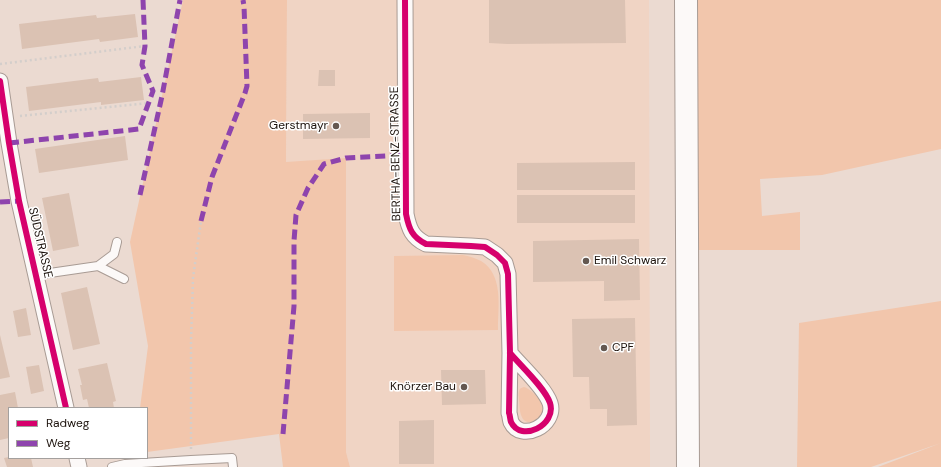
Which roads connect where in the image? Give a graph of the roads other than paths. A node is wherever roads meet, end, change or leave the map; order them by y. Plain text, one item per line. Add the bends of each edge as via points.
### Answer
1 (405, 0) edge
2 (686, 0) edge
3 (0, 81) edge
4 (117, 242) dead end
5 (98, 266) junction
6 (36, 275) junction
7 (124, 279) dead end
8 (510, 353) junction
9 (66, 407) edge
10 (112, 467) edge
11 (233, 467) edge
12 (688, 467) edge

1 - 8 street, BERTHA-BENZ-STRASSE via 408,226 413,235 426,244 485,247 505,264 508,274
2 - 12 main road
3 - 6 street, SÜDSTRASSE via 19,201
4 - 5 lane via 114,254
5 - 6 lane
5 - 7 lane
6 - 9 street, SÜDSTRASSE
8 - 8 street, BERTHA-BENZ-STRASSE via 541,388 551,405 547,421 534,430 518,430 511,422
10 - 11 lane via 125,464 232,458

